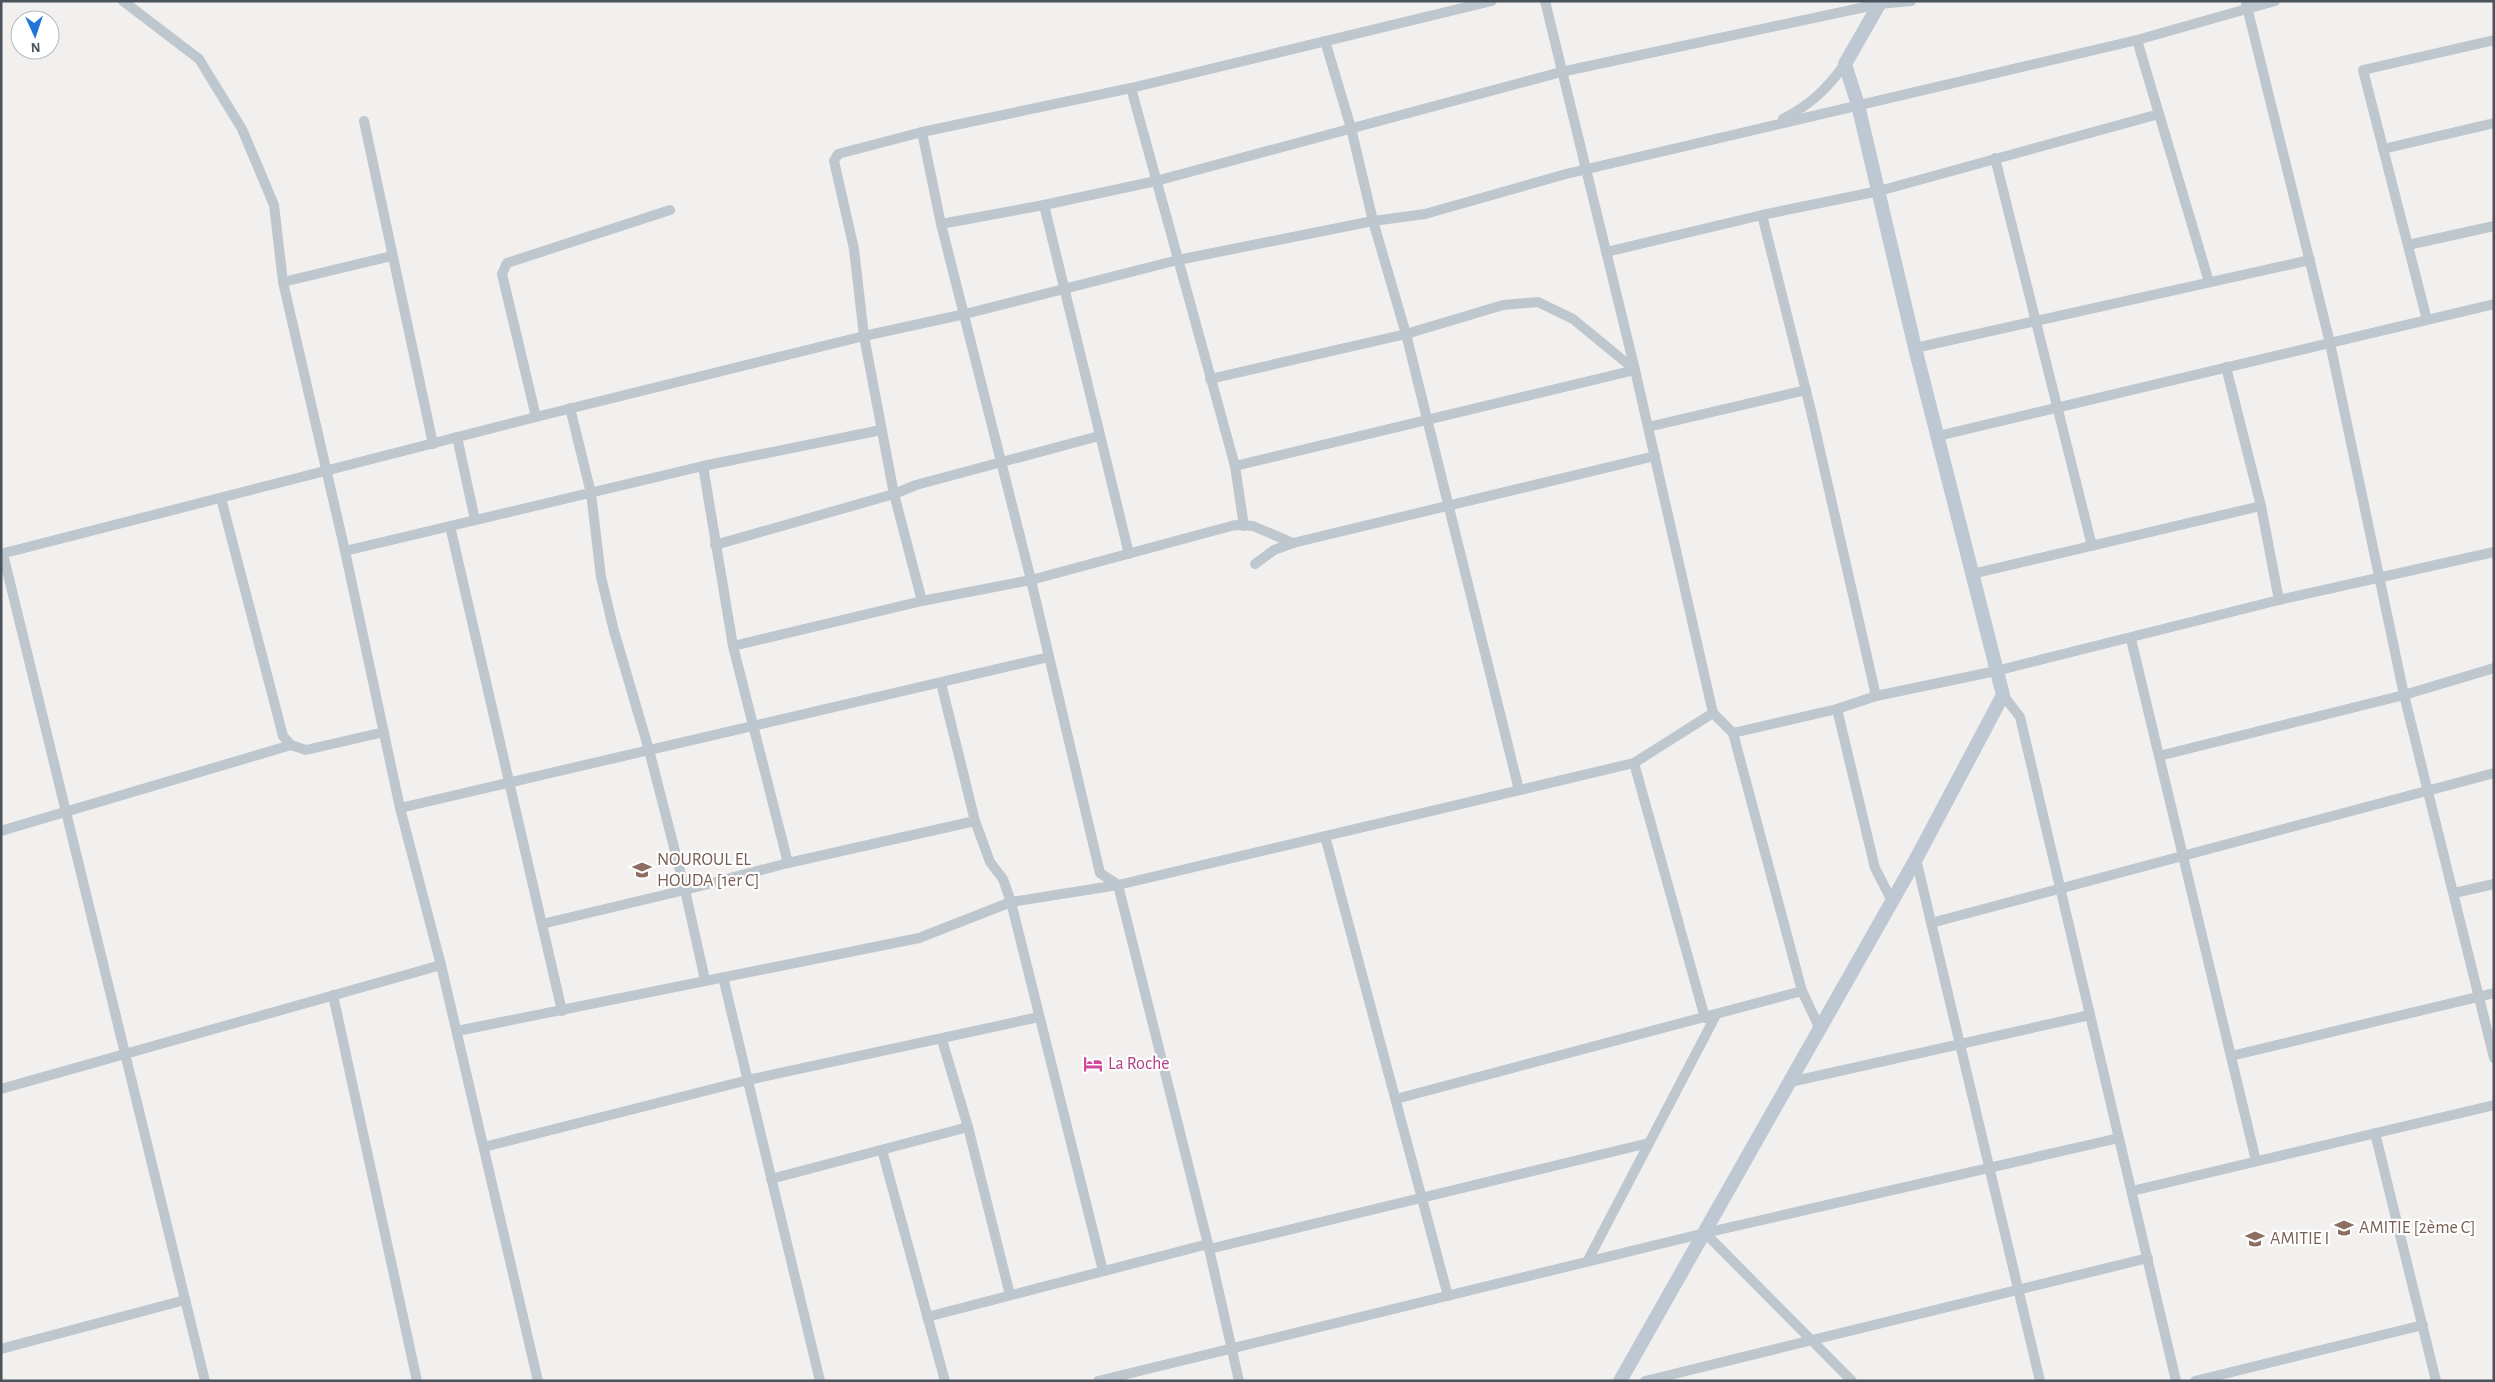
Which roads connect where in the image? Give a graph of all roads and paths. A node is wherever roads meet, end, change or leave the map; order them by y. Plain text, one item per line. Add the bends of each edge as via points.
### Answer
1 (123, 1) edge
2 (1492, 1) edge
3 (1545, 1) edge
4 (1911, 1) edge
5 (2275, 1) edge
6 (1880, 3) edge
7 (2246, 4) edge
8 (2137, 40) junction
9 (2494, 40) edge
10 (1325, 41) junction
11 (1845, 64) junction
12 (1561, 72) junction
13 (1131, 88) junction
14 (1858, 105) junction
15 (2159, 114) junction
16 (364, 121) dead end
17 (2494, 124) edge
18 (1771, 126) junction
19 (1351, 128) junction
20 (922, 132) junction
21 (2383, 149) junction
22 (1995, 158) junction
23 (1586, 169) junction
24 (1156, 181) junction
25 (1879, 191) junction
26 (1044, 204) junction
27 (670, 210) dead end
28 (1762, 215) junction
29 (1373, 221) junction
30 (941, 224) junction
31 (2494, 226) edge
32 (2408, 245) junction
33 (1606, 252) junction
34 (392, 256) junction
35 (1178, 260) junction
36 (2310, 260) junction
37 (283, 282) junction
38 (2209, 282) junction
39 (1063, 289) junction
40 (2494, 304) edge
41 (965, 314) junction
42 (2036, 320) junction
43 (2427, 320) junction
44 (1406, 334) junction
45 (864, 336) junction
46 (2330, 343) junction
47 (1915, 348) junction
48 (2226, 367) junction
49 (1635, 370) junction
50 (1210, 379) junction
51 (1806, 390) junction
52 (570, 408) junction
53 (2058, 408) junction
54 (536, 417) junction
55 (1428, 418) junction
56 (1648, 427) junction
57 (881, 430) junction
58 (1099, 436) junction
59 (1938, 436) junction
60 (457, 437) junction
61 (433, 444) junction
62 (1655, 456) junction
63 (1000, 461) junction
64 (703, 466) junction
65 (1235, 466) junction
66 (327, 471) junction
67 (591, 493) junction
68 (894, 494) junction
69 (221, 498) junction
70 (1449, 504) junction
71 (2261, 506) junction
72 (475, 520) junction
73 (450, 526) junction
74 (1244, 526) junction
75 (1293, 543) junction
76 (715, 546) junction
77 (2092, 546) junction
78 (345, 551) junction
79 (2494, 552) edge
80 (2, 554) edge
81 (1129, 554) junction
82 (1255, 564) dead end
83 (1972, 574) junction
84 (2379, 578) junction
85 (1031, 580) junction
86 (2279, 600) junction
87 (922, 602) junction
88 (2130, 638) junction
89 (733, 646) junction
90 (1049, 657) junction
91 (2494, 668) edge
92 (1996, 670) junction
93 (941, 683) junction
94 (2003, 695) junction
95 (2404, 695) junction
96 (1876, 696) junction
97 (1837, 709) junction
98 (1713, 712) junction
99 (755, 726) junction
100 (384, 732) junction
101 (1733, 733) junction
102 (291, 745) junction
103 (649, 750) junction
104 (2159, 756) junction
105 (1634, 764) junction
106 (2494, 773) edge
107 (509, 784) junction
108 (1519, 790) junction
109 (2430, 790) junction
110 (400, 808) junction
111 (66, 813) junction
112 (975, 821) junction
113 (1, 831) edge
114 (1325, 836) junction
115 (2182, 856) junction
116 (1916, 859) junction
117 (788, 863) junction
118 (1118, 884) junction
119 (2494, 884) edge
120 (2060, 888) junction
121 (685, 890) junction
122 (2454, 893) junction
123 (1892, 901) junction
124 (1011, 902) junction
125 (1931, 923) junction
126 (542, 924) junction
127 (441, 965) junction
128 (723, 977) junction
129 (705, 980) junction
130 (1802, 991) junction
131 (2494, 993) edge
132 (333, 995) junction
133 (2479, 997) junction
134 (562, 1011) junction
135 (1716, 1015) junction
136 (2090, 1015) junction
137 (1039, 1017) junction
138 (1705, 1018) junction
139 (1820, 1029) junction
140 (457, 1031) junction
141 (942, 1040) junction
142 (1960, 1044) junction
143 (125, 1054) junction
144 (2231, 1056) junction
145 (2494, 1058) edge
146 (748, 1080) junction
147 (1790, 1082) junction
148 (1, 1089) edge
149 (1396, 1099) junction
150 (2494, 1105) edge
151 (968, 1128) junction
152 (2375, 1133) junction
153 (2119, 1138) junction
154 (1649, 1144) junction
155 (484, 1147) junction
156 (882, 1150) junction
157 (2256, 1161) junction
158 (1989, 1168) junction
159 (772, 1179) junction
160 (2132, 1191) junction
161 (1422, 1198) junction
162 (1705, 1233) junction
163 (1208, 1246) junction
164 (2148, 1258) junction
165 (1587, 1262) junction
166 (1103, 1271) junction
167 (2018, 1290) junction
168 (1010, 1295) junction
169 (1448, 1296) junction
170 (185, 1300) junction
171 (927, 1317) junction
172 (2423, 1325) junction
173 (1812, 1340) junction
174 (1232, 1348) junction
175 (1, 1349) edge
176 (205, 1381) edge
177 (417, 1381) edge
178 (538, 1381) edge
179 (820, 1381) edge
180 (945, 1381) edge
181 (1098, 1381) edge
182 (1239, 1381) edge
183 (1620, 1381) edge
184 (1644, 1381) edge
185 (1852, 1381) edge
186 (2040, 1381) edge
187 (2176, 1381) edge
188 (2196, 1381) edge
189 (2436, 1381) edge

1 - 37 street via 199,59 242,129 274,205
2 - 10 street
3 - 12 street
4 - 6 street
5 - 7 street
6 - 11 street
6 - 12 street
7 - 8 street
7 - 36 street
8 - 14 street
8 - 15 street
9 - 21 street via 2363,70
10 - 13 street
10 - 19 street
11 - 14 street
11 - 18 street via 1826,90 1803,109
12 - 19 street
12 - 23 street
13 - 20 street
13 - 24 street
14 - 18 street
14 - 25 street
15 - 22 street
15 - 38 street
16 - 34 street
17 - 21 street
18 - 23 street
19 - 24 street
19 - 29 street
20 - 30 street
20 - 45 street via 838,154 834,161 854,249
21 - 32 street
22 - 25 street
22 - 42 street
23 - 29 street via 1425,214
23 - 33 street
24 - 26 street
24 - 35 street
25 - 28 street
25 - 47 street
26 - 30 street
26 - 39 street
27 - 54 street via 507,263 502,274
28 - 33 street
28 - 51 street
29 - 35 street
29 - 44 street
30 - 41 street
31 - 32 street
32 - 43 street
33 - 49 street
34 - 37 street
34 - 61 street
35 - 39 street
35 - 50 street
36 - 38 street
36 - 46 street
37 - 66 street
38 - 42 street
39 - 41 street
39 - 58 street
40 - 43 street
41 - 45 street
41 - 63 street
42 - 47 street
42 - 53 street
43 - 46 street
44 - 49 street via 1503,305 1538,302 1573,319
44 - 50 street
44 - 55 street
45 - 52 street
45 - 57 street
46 - 48 street
46 - 84 street
47 - 59 street
48 - 53 street
48 - 71 street
49 - 55 street
49 - 56 street
50 - 65 street
51 - 56 street
51 - 96 street
52 - 54 street
52 - 67 street
53 - 59 street
53 - 77 street
54 - 60 street
55 - 65 street
55 - 70 street
56 - 62 street
57 - 64 street
57 - 68 street
58 - 63 street
58 - 81 street
59 - 83 street
60 - 61 street
60 - 72 street
61 - 66 street
62 - 70 street
62 - 98 street
63 - 68 street via 916,484
63 - 85 street
64 - 67 street
64 - 76 street
65 - 74 street
66 - 69 street
66 - 78 street
67 - 72 street
67 - 103 street via 603,586
68 - 76 street
68 - 87 street
69 - 80 street
69 - 102 street via 283,736
70 - 75 street
70 - 108 street
71 - 77 street
71 - 86 street
72 - 73 street
73 - 78 street
73 - 107 street
74 - 75 street via 1253,526
74 - 81 street
75 - 82 street via 1274,550
76 - 89 street
77 - 83 street
78 - 100 street
79 - 84 street
80 - 111 street
81 - 85 street
83 - 92 street
84 - 86 street
84 - 95 street
85 - 87 street
85 - 90 street
86 - 88 street
87 - 89 street
88 - 92 street
88 - 104 street
89 - 99 street
90 - 93 street
90 - 118 street via 1100,873
91 - 95 street
92 - 94 street
92 - 96 street
93 - 99 street
93 - 112 street
94 - 116 street
94 - 120 street via 2020,717
95 - 104 street
95 - 109 street
96 - 97 street
97 - 101 street
97 - 123 street via 1875,868
98 - 101 street
98 - 105 street
99 - 103 street
99 - 117 street
100 - 102 street via 306,750
100 - 110 street
101 - 130 street
102 - 111 street
103 - 107 street
103 - 121 street
104 - 115 street
105 - 108 street
105 - 138 street
106 - 109 street
107 - 110 street
107 - 126 street
108 - 114 street
109 - 115 street
109 - 122 street
110 - 127 street
111 - 113 street
111 - 143 street
112 - 117 street
112 - 124 street via 990,862 1003,879
114 - 118 street
114 - 149 street
115 - 120 street
115 - 144 street
116 - 123 street
116 - 125 street
117 - 121 street
118 - 124 street
118 - 163 street
119 - 122 street
120 - 125 street
120 - 136 street
121 - 126 street
121 - 129 street
122 - 133 street
123 - 139 street
124 - 128 street via 919,938
124 - 137 street
125 - 142 street
126 - 134 street
127 - 132 street
127 - 140 street
128 - 129 street
128 - 146 street
129 - 134 street
130 - 135 street
130 - 139 street
131 - 133 street
132 - 143 street
132 - 177 street
133 - 144 street
133 - 145 street
134 - 140 street
135 - 138 street
135 - 154 street
136 - 142 street
136 - 153 street
137 - 141 street
137 - 166 street
138 - 149 street
139 - 147 street
140 - 155 street
141 - 146 street
141 - 151 street
142 - 147 street
142 - 158 street
143 - 148 street
143 - 170 street
144 - 157 street
146 - 155 street
146 - 159 street
147 - 162 street
149 - 161 street
150 - 152 street
151 - 156 street
151 - 168 street
152 - 157 street
152 - 172 street
153 - 158 street
153 - 160 street
154 - 161 street
154 - 165 street
155 - 178 street
156 - 159 street
156 - 171 street
157 - 160 street
158 - 162 street
158 - 167 street
159 - 179 street
160 - 164 street
161 - 163 street
161 - 169 street
162 - 165 street
162 - 173 street
162 - 183 street
163 - 166 street
163 - 174 street
164 - 167 street
164 - 187 street
165 - 169 street
166 - 168 street
167 - 173 street
167 - 186 street
168 - 171 street
169 - 174 street
170 - 175 street
170 - 176 street
171 - 180 street
172 - 188 street
172 - 189 street
173 - 184 street
173 - 185 street
174 - 181 street
174 - 182 street

